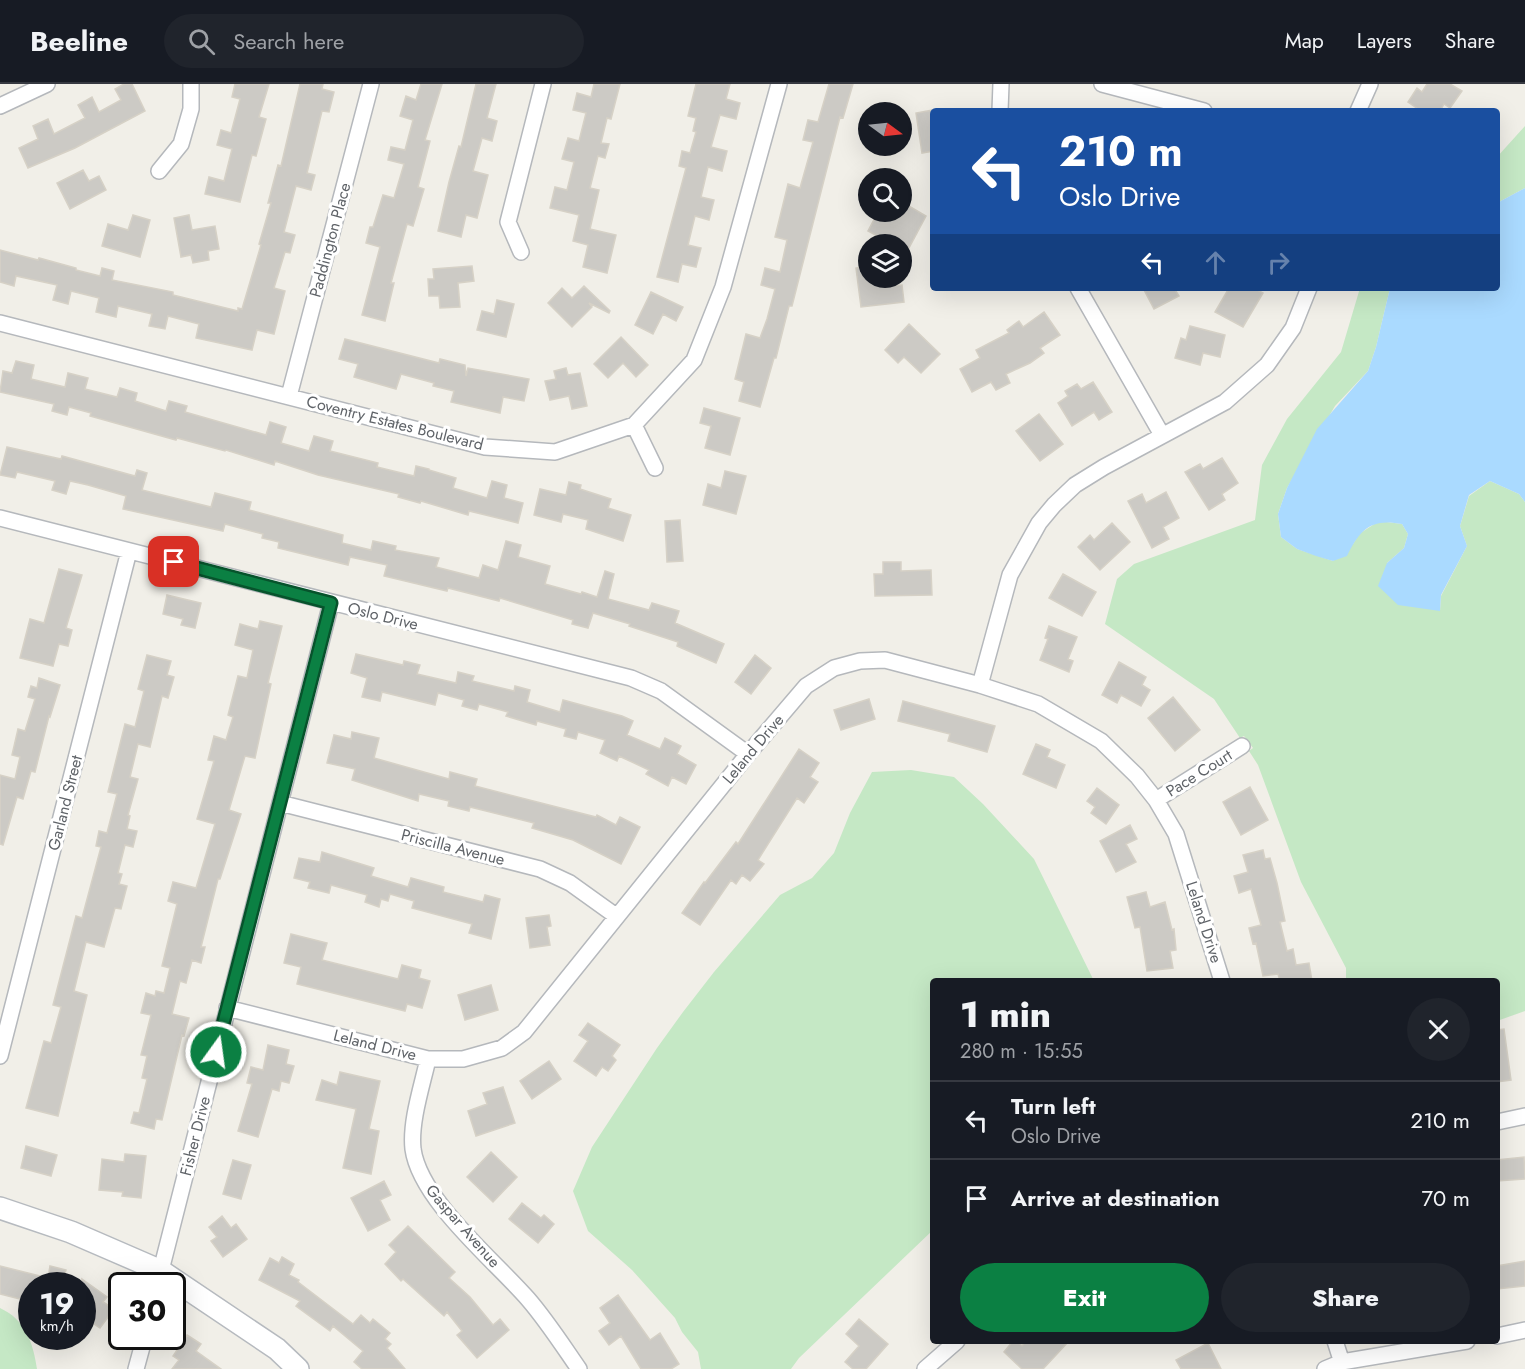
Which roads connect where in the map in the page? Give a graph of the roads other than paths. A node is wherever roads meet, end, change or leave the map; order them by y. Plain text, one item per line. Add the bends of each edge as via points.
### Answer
1 (47, 84) edge
2 (191, 84) edge
3 (371, 84) edge
4 (543, 84) edge
5 (779, 84) edge
6 (1001, 84) edge
7 (1102, 84) edge
8 (1370, 84) edge
9 (0, 106) edge
10 (1000, 108) edge
11 (1193, 108) edge
12 (1359, 108) edge
13 (159, 171) dead end
14 (521, 252) dead end
15 (1080, 291) edge
16 (1308, 291) edge
17 (0, 323) edge
18 (289, 396) junction
19 (633, 425) junction
20 (1162, 435) junction
21 (655, 468) dead end
22 (0, 518) edge
23 (129, 551) junction
24 (331, 603) junction
25 (980, 685) junction
26 (1242, 746) dead end
27 (748, 754) junction
28 (1156, 800) junction
29 (280, 803) junction
30 (616, 916) junction
31 (1221, 978) edge
32 (227, 1008) junction
33 (0, 1056) edge
34 (428, 1059) junction
35 (1525, 1116) edge
36 (1500, 1121) edge
37 (0, 1208) edge
38 (148, 1272) edge
39 (161, 1272) edge
40 (186, 1294) edge
41 (1525, 1330) edge
42 (1500, 1335) edge
43 (954, 1344) edge
44 (1336, 1344) edge
45 (1452, 1344) edge
46 (141, 1350) edge
47 (1343, 1366) edge
48 (136, 1369) edge
49 (298, 1369) edge
50 (579, 1369) edge
51 (925, 1369) edge
52 (1325, 1369) edge

1 - 9 street
2 - 13 street via 191,109 181,144
3 - 18 street, Paddington Place
4 - 14 street via 508,222
5 - 19 street, Coventry Estates Boulevard via 723,287 694,360
6 - 10 street
7 - 11 street
8 - 12 street
15 - 20 street
16 - 20 street via 1293,328 1267,365 1225,402
17 - 18 street, Coventry Estates Boulevard
18 - 19 street, Coventry Estates Boulevard via 485,447 555,452
19 - 21 street
20 - 25 street via 1075,485 1039,523 1010,575
22 - 23 street, Oslo Drive
23 - 24 street, Oslo Drive
23 - 33 street, Garland Street
24 - 27 street, Oslo Drive via 631,678 661,692
24 - 29 street, Fisher Drive
25 - 27 street, Leland Drive via 885,660 834,668 806,686
25 - 28 street, Leland Drive via 1038,704 1101,741
26 - 28 street, Pace Court
27 - 30 street, Leland Drive
28 - 31 street, Leland Drive via 1176,834
29 - 30 street, Priscilla Avenue via 540,869 570,883
29 - 32 street, Fisher Drive
30 - 34 street, Leland Drive via 524,1032 502,1048 464,1059
32 - 34 street, Leland Drive
32 - 39 street, Fisher Drive
34 - 50 street, Gaspar Avenue via 414,1127 417,1167 429,1191 529,1300
35 - 36 street
37 - 38 main road via 71,1232
40 - 49 main road via 278,1349
41 - 42 street
43 - 51 street
44 - 47 street
45 - 47 street
46 - 48 street
47 - 52 street

